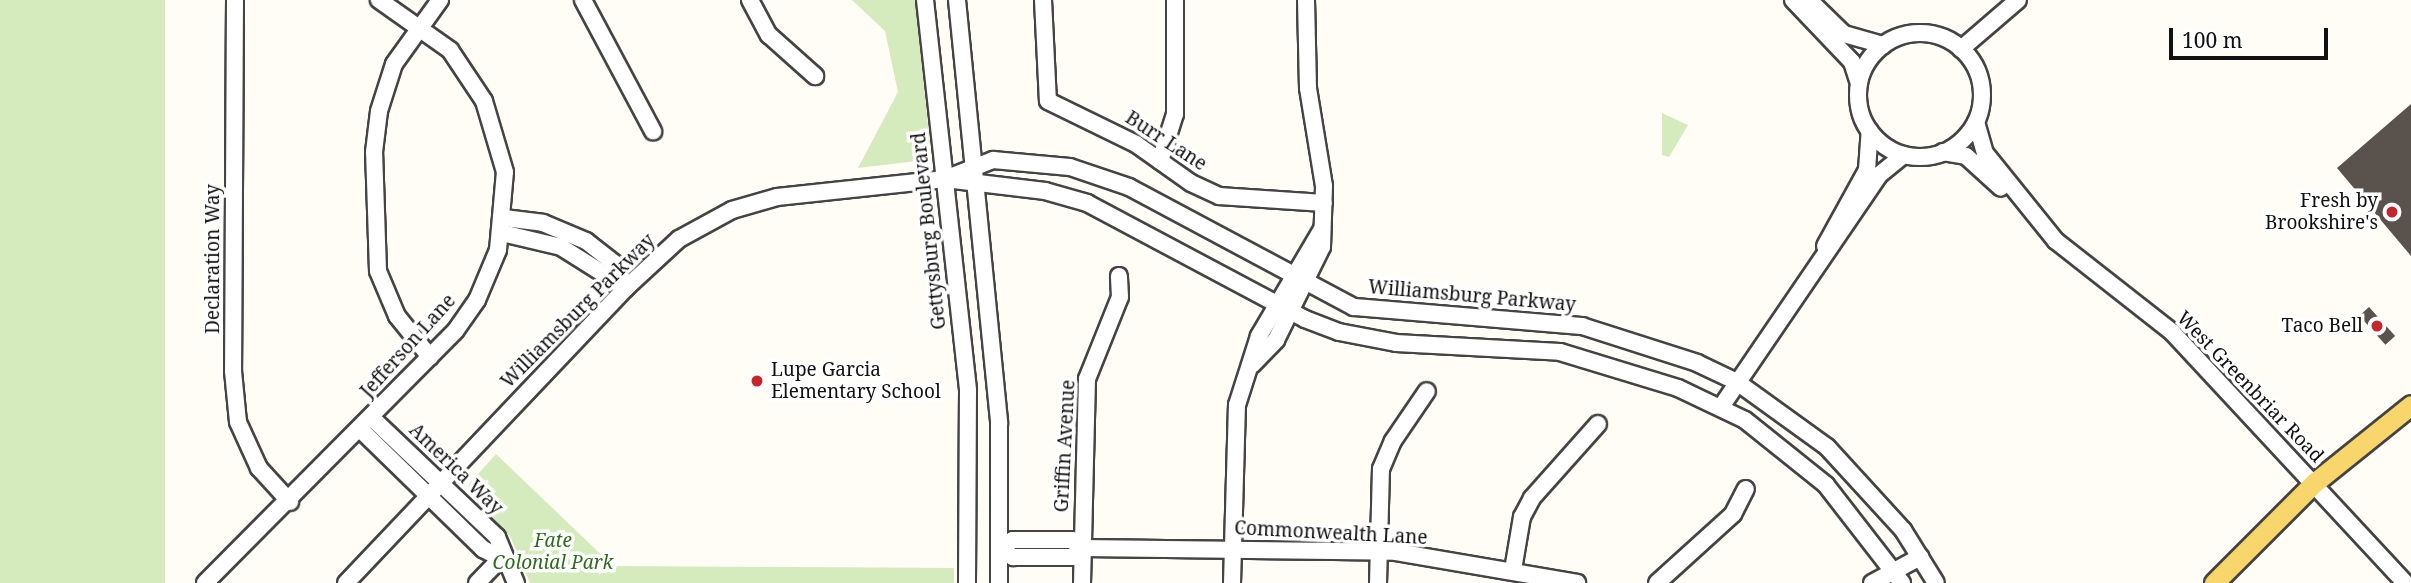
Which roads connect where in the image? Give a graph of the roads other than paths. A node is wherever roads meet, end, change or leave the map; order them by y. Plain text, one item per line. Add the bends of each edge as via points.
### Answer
1 (235, 0) edge
2 (379, 0) edge
3 (440, 0) edge
4 (583, 0) edge
5 (750, 0) edge
6 (925, 0) edge
7 (957, 0) edge
8 (1043, 0) edge
9 (1175, 0) edge
10 (1306, 0) edge
11 (1793, 0) edge
12 (1809, 0) edge
13 (2018, 0) edge
14 (421, 26) junction
15 (1883, 45) junction
16 (1961, 49) junction
17 (815, 76) dead end
18 (1859, 84) junction
19 (1976, 122) junction
20 (653, 131) dead end
21 (1870, 131) junction
22 (1943, 152) junction
23 (1904, 155) junction
24 (1160, 161) junction
25 (973, 168) junction
26 (945, 179) junction
27 (975, 185) junction
28 (1324, 203) junction
29 (2031, 211) junction
30 (503, 226) junction
31 (1322, 229) junction
32 (1812, 274) junction
33 (1119, 276) dead end
34 (1291, 277) junction
35 (1306, 285) junction
36 (626, 288) junction
37 (1276, 304) junction
38 (1291, 312) junction
39 (1582, 326) junction
40 (1576, 355) junction
41 (430, 357) junction
42 (1252, 365) junction
43 (1737, 382) junction
44 (1427, 391) dead end
45 (2411, 405) edge
46 (1721, 407) junction
47 (365, 423) junction
48 (1598, 424) dead end
49 (440, 483) junction
50 (2314, 483) junction
51 (1746, 489) dead end
52 (428, 495) junction
53 (290, 502) junction
54 (967, 548) junction
55 (999, 548) junction
56 (1082, 548) junction
57 (1230, 549) junction
58 (1377, 552) junction
59 (1920, 557) junction
60 (501, 558) junction
61 (1513, 570) junction
62 (1898, 577) edge
63 (205, 583) edge
64 (346, 583) edge
65 (477, 583) edge
66 (516, 583) edge
67 (967, 583) edge
68 (999, 583) edge
69 (1082, 583) edge
70 (1232, 583) edge
71 (1378, 583) edge
72 (1577, 583) edge
73 (1657, 583) edge
74 (1872, 583) edge
75 (1936, 583) edge
76 (2214, 583) edge
77 (2405, 583) edge

1 - 53 street, Declaration Way via 233,371 238,422 259,468
2 - 14 street, Jefferson Lane
3 - 14 street
4 - 20 street
5 - 17 street via 769,35
6 - 26 street, Gettysburg Boulevard
7 - 25 street
8 - 24 street, Burr Lane via 1048,102
9 - 24 street via 1175,114
10 - 28 street via 1308,88
11 - 18 street via 1852,62
12 - 15 street via 1844,34
13 - 16 street
14 - 30 street, Jefferson Lane via 461,63 489,113 505,172
14 - 41 street via 394,64 379,111 374,248 397,316
15 - 16 street via 1921,33 1941,36
15 - 18 street via 1869,60
16 - 19 street via 1980,79
18 - 21 street via 1860,111
19 - 22 street
19 - 29 street, West Greenbriar Road via 1984,153
21 - 23 street
21 - 32 street via 1867,170
22 - 23 street
22 - 29 street, West Greenbriar Road via 1966,156
23 - 32 street via 1880,175
24 - 28 street, Burr Lane via 1219,196
25 - 26 street, Williamsburg Parkway
25 - 27 street
25 - 34 street, Williamsburg Parkway via 993,160 1025,160 1101,176
26 - 27 street, Williamsburg Parkway
26 - 36 street, Williamsburg Parkway via 792,194 748,204 679,239
26 - 54 street, Gettysburg Boulevard via 968,391
27 - 37 street, Williamsburg Parkway via 1045,191 1087,203
27 - 55 street via 999,424
28 - 31 street
29 - 50 street, West Greenbriar Road via 2056,241 2172,332
30 - 36 street via 543,223 586,241 615,264
30 - 41 street, Jefferson Lane via 477,300
31 - 34 street
31 - 35 street via 1318,261
32 - 43 street
33 - 56 street, Griffin Avenue via 1120,297 1087,379
34 - 35 street, Williamsburg Parkway
34 - 37 street
35 - 38 street
35 - 39 street, Williamsburg Parkway via 1368,310
36 - 49 street, Williamsburg Parkway
37 - 38 street, Williamsburg Parkway
37 - 42 street
38 - 40 street, Williamsburg Parkway via 1376,341
38 - 42 street via 1276,340
39 - 40 street
39 - 43 street, Williamsburg Parkway via 1648,343
40 - 46 street, Williamsburg Parkway via 1647,376
41 - 47 street, Jefferson Lane
42 - 57 street via 1237,405
43 - 46 street
43 - 59 street, Williamsburg Parkway via 1828,446 1867,486
44 - 58 street via 1393,441 1381,470
45 - 50 main road
46 - 62 street, Williamsburg Parkway via 1826,485
47 - 49 street, America Way
47 - 52 street, America Way
47 - 53 street, Jefferson Lane
48 - 61 street via 1532,498 1522,517
49 - 52 street, Williamsburg Parkway
49 - 60 street, America Way via 497,537
50 - 76 main road
50 - 77 street, West Greenbriar Road
51 - 73 street via 1733,514
52 - 60 street, America Way via 483,549
52 - 64 street, Williamsburg Parkway
53 - 63 street, Jefferson Lane
54 - 55 street, Commonwealth Lane
54 - 67 street, Gettysburg Boulevard
55 - 56 street, Commonwealth Lane via 1013,540 1072,540
55 - 68 street
56 - 57 street, Commonwealth Lane
56 - 69 street, Griffin Avenue
57 - 58 street, Commonwealth Lane
57 - 70 street
58 - 61 street, Commonwealth Lane
58 - 71 street
59 - 62 street
59 - 75 street, Williamsburg Parkway
60 - 65 street
60 - 66 street, America Way
61 - 72 street, Commonwealth Lane
62 - 74 street

